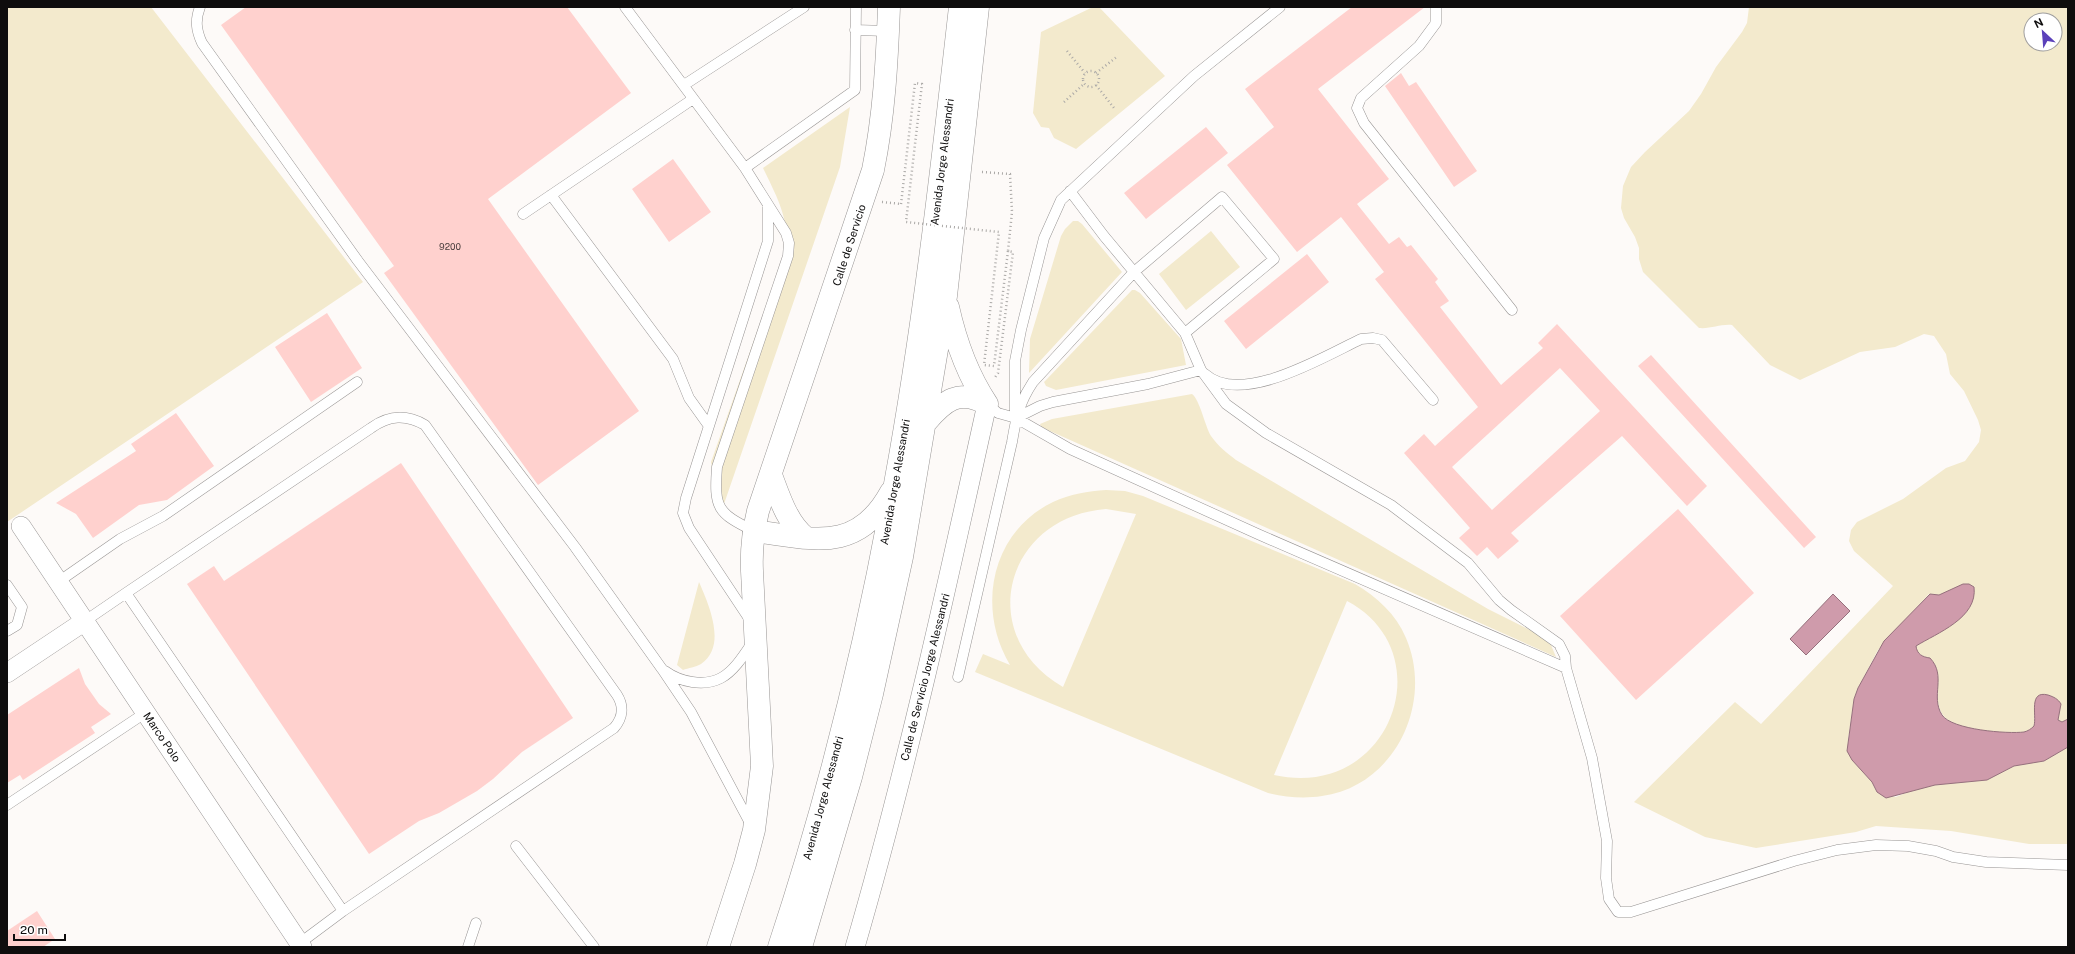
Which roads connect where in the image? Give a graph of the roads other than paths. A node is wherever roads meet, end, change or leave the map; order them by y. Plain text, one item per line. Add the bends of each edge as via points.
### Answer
1 (200, 7) edge
2 (625, 7) edge
3 (804, 7) edge
4 (856, 7) edge
5 (890, 7) edge
6 (960, 7) edge
7 (978, 7) edge
8 (1280, 7) edge
9 (1436, 7) edge
10 (855, 30) junction
11 (888, 31) junction
12 (684, 85) junction
13 (693, 99) junction
14 (745, 168) junction
15 (1070, 191) junction
16 (551, 195) junction
17 (768, 205) junction
18 (523, 214) dead end
19 (1134, 272) junction
20 (946, 296) junction
21 (1512, 310) dead end
22 (1185, 333) junction
23 (1200, 370) junction
24 (357, 382) dead end
25 (989, 395) junction
26 (1433, 400) dead end
27 (1016, 418) junction
28 (926, 422) junction
29 (709, 426) junction
30 (771, 475) junction
31 (895, 484) junction
32 (21, 526) dead end
33 (754, 531) junction
34 (806, 538) junction
35 (58, 582) junction
36 (7, 585) edge
37 (126, 593) junction
38 (85, 621) junction
39 (7, 632) edge
40 (756, 633) junction
41 (1566, 668) junction
42 (662, 669) junction
43 (7, 673) edge
44 (958, 677) dead end
45 (145, 712) junction
46 (7, 805) edge
47 (754, 830) junction
48 (516, 846) dead end
49 (2068, 865) edge
50 (343, 912) junction
51 (476, 923) dead end
52 (301, 945) edge
53 (468, 947) edge
54 (594, 947) edge
55 (718, 947) edge
56 (779, 947) edge
57 (801, 947) edge
58 (855, 947) edge

1 - 42 lane via 196,29 209,54 358,261 574,547
2 - 12 lane
3 - 12 lane
4 - 10 lane
5 - 11 main road, Calle de Servicio
6 - 31 main road, Avenida Jorge Alessandri via 926,291
7 - 20 main road, Avenida Jorge Alessandri
8 - 15 lane via 1194,76
9 - 21 lane via 1436,23 1419,46 1361,98 1357,108 1369,129
10 - 11 lane
10 - 14 lane via 855,90
11 - 30 main road, Calle de Servicio via 880,133 873,170
12 - 13 lane
13 - 14 lane
13 - 16 lane
14 - 17 lane
15 - 19 lane
15 - 27 lane via 1061,200 1044,238 1021,330 1015,361
16 - 18 lane
16 - 29 lane via 673,359 689,398
17 - 29 lane via 768,241
17 - 33 lane via 786,233 789,244 788,256 716,468 715,493 719,506 730,520
19 - 22 lane
19 - 22 lane via 1222,197 1274,259
19 - 27 lane via 1032,382 1022,399
20 - 25 main road via 960,353 972,381
20 - 28 main road, Avenida Jorge Alessandri
22 - 23 lane
23 - 26 lane via 1211,380 1226,385 1251,384 1290,373 1360,339 1373,338 1382,340
23 - 27 lane via 1148,384 1053,402
23 - 41 lane via 1231,408 1266,432 1391,505 1468,563 1503,603 1559,644 1565,656
24 - 35 lane via 163,516 120,539
25 - 27 lane via 998,413
25 - 28 main road via 955,398 943,405
25 - 58 street, Calle de Servicio Jorge Alessandri via 912,732 873,887
27 - 41 lane via 1070,449
27 - 44 lane
28 - 57 main road, Avenida Jorge Alessandri via 902,557 872,694 851,778
29 - 40 lane via 683,513 689,528
30 - 33 main road
30 - 34 main road via 787,512
31 - 34 main road via 882,506 857,529 829,540
31 - 56 main road, Avenida Jorge Alessandri via 870,609 842,728 817,824
32 - 35 street, Marco Polo
33 - 34 main road
33 - 40 main road via 751,557
35 - 38 street, Marco Polo
36 - 39 lane via 22,607 17,625
37 - 38 lane
37 - 50 lane
37 - 50 lane via 379,423 388,419 407,418 425,425 620,700 622,712 614,728
38 - 43 street
38 - 45 street, Marco Polo
40 - 42 lane via 732,669 721,678 710,681 682,681
40 - 47 main road via 762,766
41 - 49 lane via 1592,758 1607,841 1606,878 1609,899 1618,912 1631,912 1794,861 1837,850 1876,845 1908,846 1986,862
42 - 47 lane via 691,712
45 - 46 lane
45 - 52 street, Marco Polo
47 - 55 main road
48 - 54 lane
50 - 52 lane
51 - 53 lane

